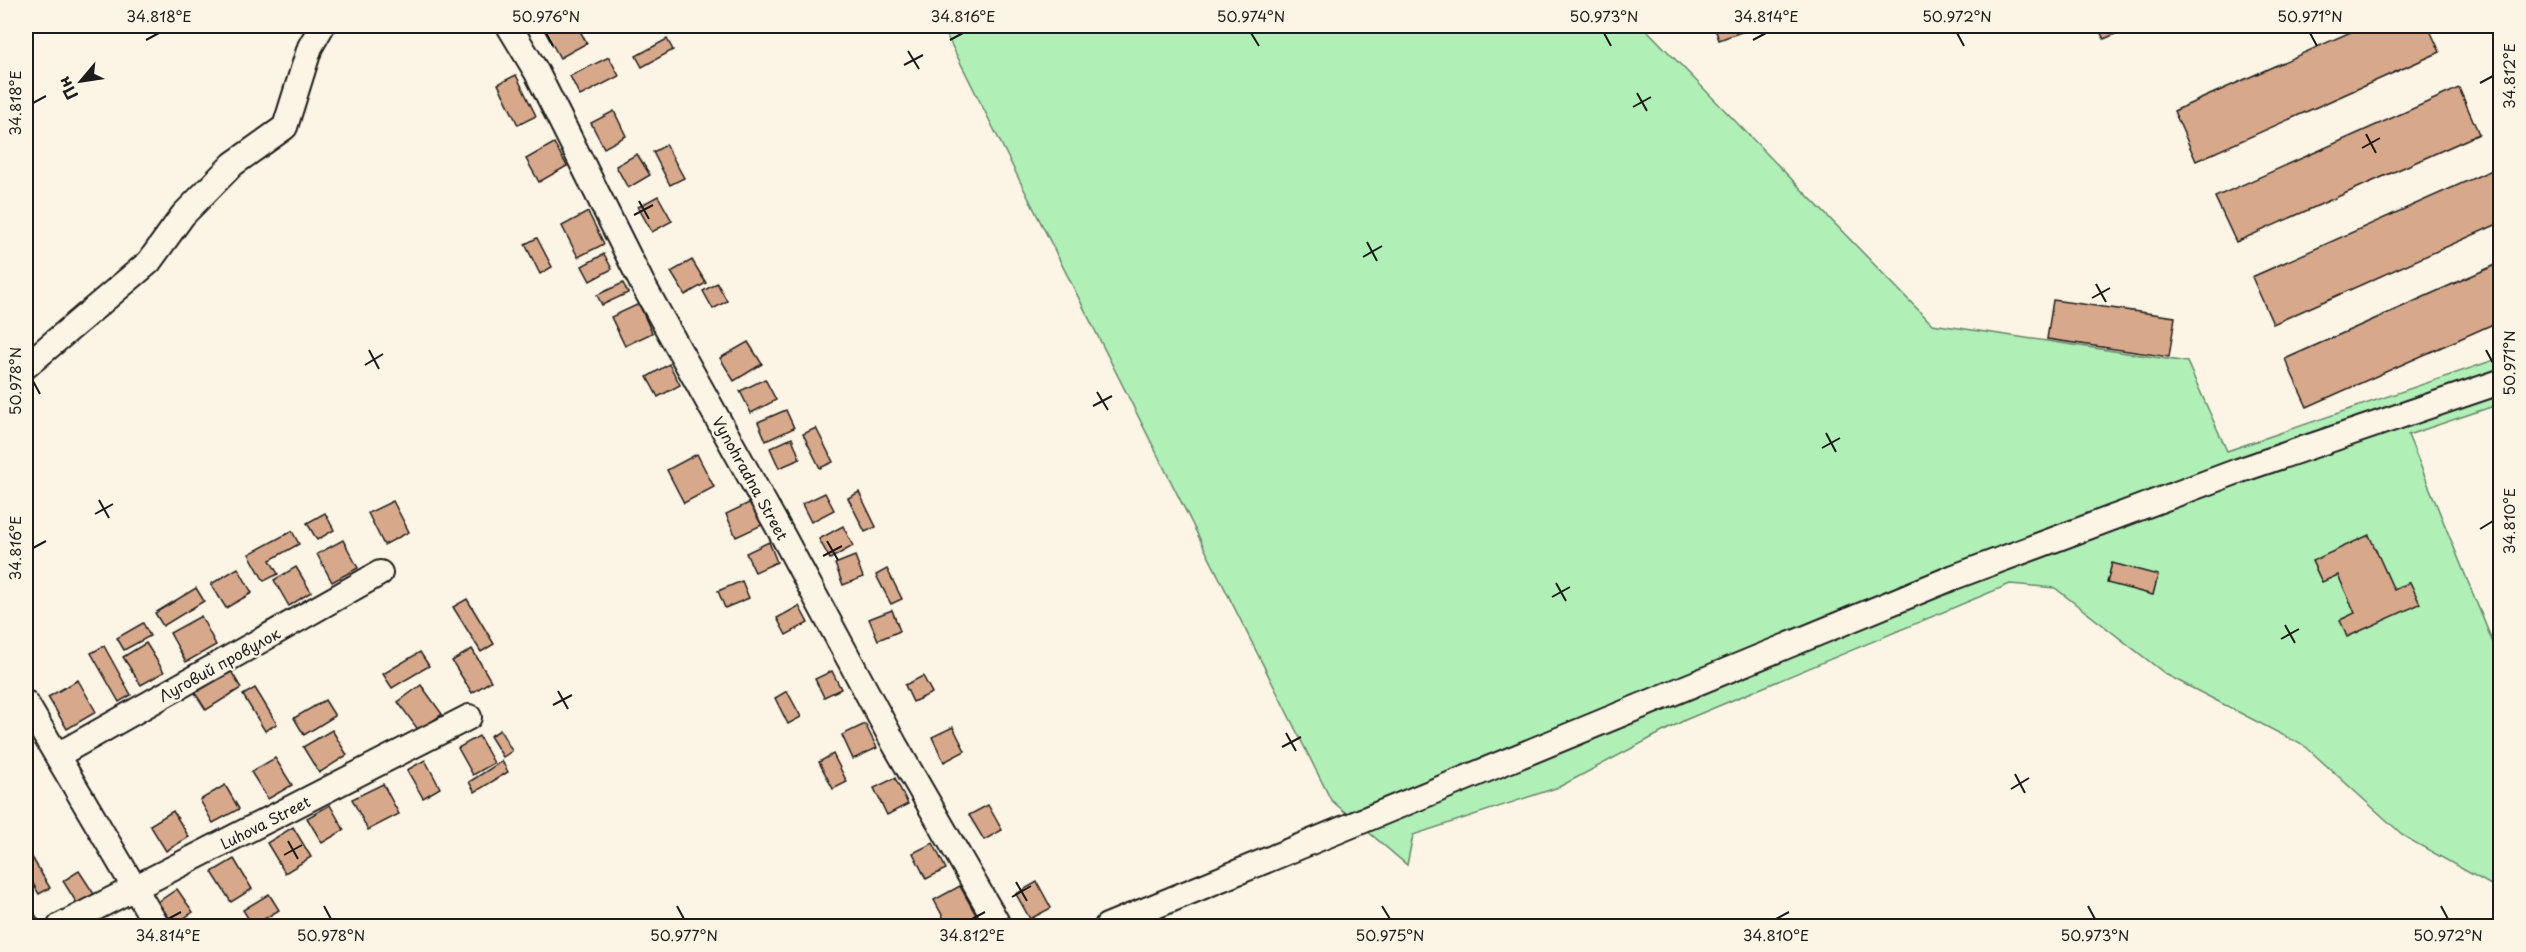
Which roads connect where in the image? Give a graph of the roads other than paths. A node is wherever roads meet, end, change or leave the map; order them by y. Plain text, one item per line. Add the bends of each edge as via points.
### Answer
1 (322, 26) edge
2 (509, 26) edge
3 (26, 366) edge
4 (2500, 382) edge
5 (380, 573) dead end
6 (26, 703) edge
7 (469, 717) dead end
8 (58, 755) junction
9 (135, 888) junction
10 (60, 927) edge
11 (157, 927) edge
12 (999, 927) edge
13 (1107, 927) edge

1 - 3 street via 310,47 285,127 233,164 183,215 149,262
2 - 12 street, Vynohradna Street via 642,283
4 - 13 street via 2238,471 1954,577
5 - 8 street, Луговий провулок
6 - 8 street
7 - 9 street, Luhova Street
8 - 9 street
9 - 10 street, Luhova Street
9 - 11 street

